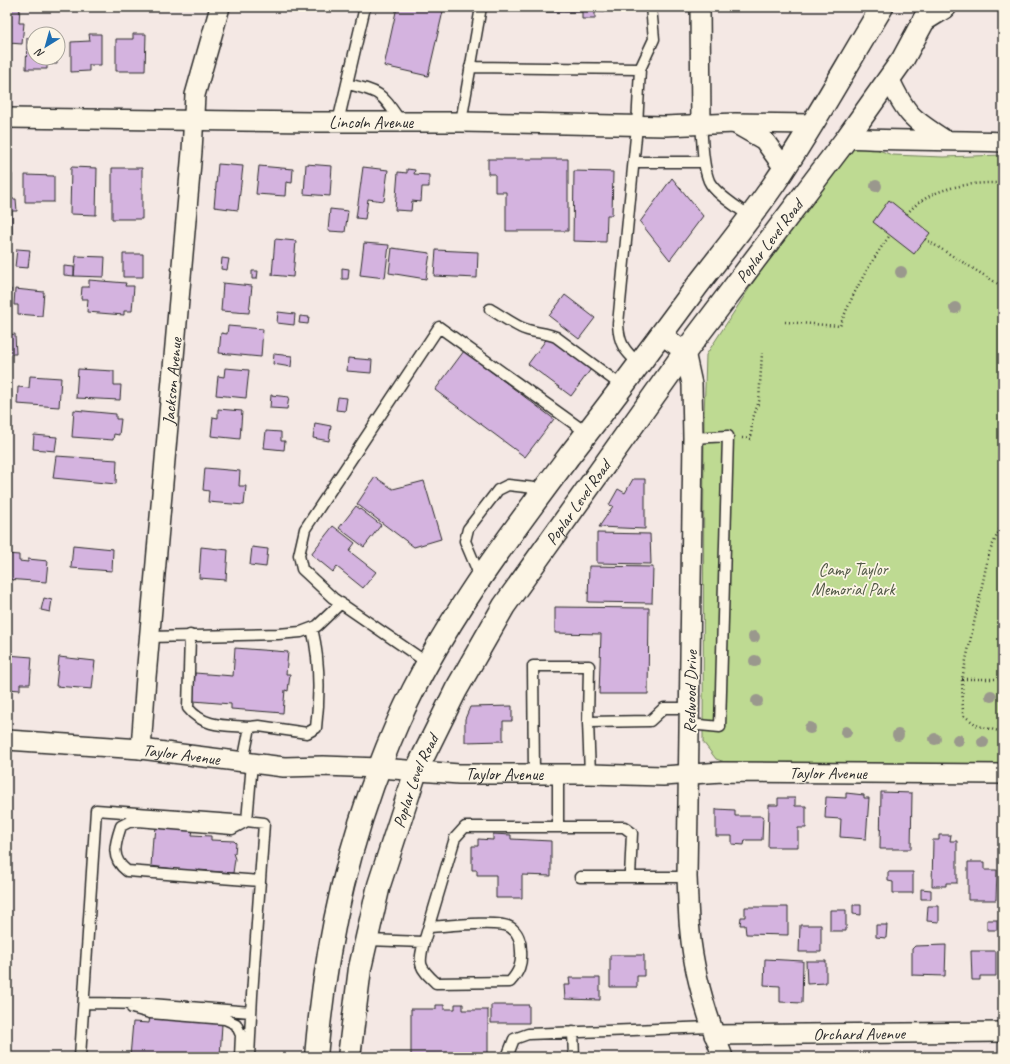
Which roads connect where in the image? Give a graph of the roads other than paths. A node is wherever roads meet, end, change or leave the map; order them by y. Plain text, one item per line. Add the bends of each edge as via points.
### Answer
1 (365, 7) edge
2 (481, 7) edge
3 (651, 7) edge
4 (700, 7) edge
5 (882, 7) edge
6 (945, 7) edge
7 (219, 12) edge
8 (927, 14) edge
9 (470, 67) junction
10 (640, 69) junction
11 (889, 78) junction
12 (347, 84) junction
13 (7, 118) edge
14 (193, 120) junction
15 (338, 122) junction
16 (401, 122) junction
17 (461, 122) junction
18 (735, 123) junction
19 (813, 124) junction
20 (701, 125) junction
21 (637, 126) junction
22 (847, 138) junction
23 (945, 140) junction
24 (1003, 142) edge
25 (634, 162) junction
26 (704, 162) junction
27 (784, 168) junction
28 (749, 216) junction
29 (490, 309) dead end
30 (661, 334) junction
31 (685, 352) junction
32 (639, 364) junction
33 (622, 386) junction
34 (587, 433) junction
35 (693, 438) junction
36 (545, 489) junction
37 (481, 578) junction
38 (341, 603) junction
39 (312, 628) junction
40 (190, 635) junction
41 (149, 637) junction
42 (429, 664) junction
43 (689, 716) junction
44 (588, 722) junction
45 (250, 727) junction
46 (7, 740) edge
47 (141, 749) junction
48 (248, 762) junction
49 (380, 768) junction
50 (416, 771) junction
51 (534, 774) junction
52 (558, 774) junction
53 (590, 774) junction
54 (688, 774) junction
55 (1003, 774) edge
56 (248, 821) junction
57 (558, 827) junction
58 (580, 877) dead end
59 (630, 877) junction
60 (687, 877) junction
61 (260, 881) junction
62 (429, 927) junction
63 (367, 940) junction
64 (424, 942) junction
65 (84, 1003) junction
66 (121, 1005) junction
67 (251, 1012) junction
68 (713, 1031) junction
69 (573, 1032) junction
70 (1003, 1032) edge
71 (80, 1057) edge
72 (240, 1057) edge
73 (249, 1057) edge
74 (316, 1057) edge
75 (349, 1057) edge
76 (507, 1057) edge
77 (574, 1057) edge
78 (723, 1057) edge

1 - 12 lane
2 - 9 lane
3 - 10 lane via 654,39
4 - 20 street
5 - 19 main road, Poplar Level Road
6 - 8 main road
7 - 14 street, Jackson Avenue via 195,95
8 - 11 main road, Poplar Level Road via 903,59
9 - 10 lane
9 - 17 lane
10 - 21 lane
11 - 22 main road, Poplar Level Road
11 - 23 street via 902,106 916,122
12 - 15 lane
12 - 16 lane via 383,96
13 - 14 street, Lincoln Avenue
14 - 15 street, Lincoln Avenue
14 - 41 street, Jackson Avenue
15 - 16 street, Lincoln Avenue
16 - 17 street, Lincoln Avenue
17 - 21 street, Lincoln Avenue
18 - 19 street, Lincoln Avenue
18 - 20 street, Lincoln Avenue
18 - 27 street via 764,140
19 - 27 main road, Poplar Level Road
20 - 21 street, Lincoln Avenue
20 - 26 lane
21 - 25 lane
22 - 23 street via 892,141
22 - 31 main road, Poplar Level Road
23 - 24 street
25 - 26 lane
25 - 32 lane via 618,324 619,338 626,352
26 - 28 lane via 709,182
27 - 28 main road, Poplar Level Road
28 - 30 main road, Poplar Level Road
29 - 33 lane via 520,327 556,337
30 - 31 street
30 - 32 main road, Poplar Level Road
31 - 35 street, Redwood Drive via 692,384
31 - 50 main road, Poplar Level Road via 504,606 445,710
32 - 33 main road, Poplar Level Road
33 - 34 main road, Poplar Level Road
34 - 36 main road, Poplar Level Road
34 - 38 lane via 439,327 305,529 299,555 302,569 332,598
35 - 43 street, Redwood Drive
35 - 43 lane via 728,436 720,727
36 - 37 main road, Poplar Level Road
36 - 37 lane via 508,485 498,490 468,530 465,541
37 - 42 main road, Poplar Level Road
38 - 39 lane
38 - 42 lane
39 - 40 lane via 301,632 278,634
39 - 45 lane via 320,695 316,728 307,733
40 - 41 lane
40 - 45 lane via 188,708 193,715 208,724
41 - 47 street, Jackson Avenue
42 - 49 main road, Poplar Level Road via 398,722
43 - 44 lane via 664,708 650,721
43 - 54 street, Redwood Drive
44 - 51 lane via 589,666 532,666
44 - 53 lane
45 - 48 lane
46 - 47 street, Taylor Avenue
47 - 48 street, Taylor Avenue
48 - 49 street, Taylor Avenue via 284,767
48 - 56 lane
49 - 50 street, Taylor Avenue
49 - 74 main road, Poplar Level Road via 347,862 329,945
50 - 51 street, Taylor Avenue
50 - 63 main road, Poplar Level Road via 379,885
51 - 52 street, Taylor Avenue
52 - 53 street, Taylor Avenue
52 - 57 lane
53 - 54 street, Taylor Avenue
54 - 55 street, Taylor Avenue
54 - 60 street, Redwood Drive
56 - 61 lane via 264,823
56 - 61 lane via 232,829 128,822 121,826 116,858 127,871
56 - 65 lane via 96,810
57 - 59 lane via 624,827 632,833
57 - 62 lane via 465,827 455,838
58 - 59 lane
59 - 60 lane
60 - 68 street, Redwood Drive via 690,934 702,996
61 - 67 lane
62 - 64 lane
62 - 64 lane via 491,924 509,927 520,939 521,959 518,973 510,982 436,983 424,972 420,960
63 - 64 lane
63 - 75 main road, Poplar Level Road via 360,968
65 - 66 lane
65 - 71 lane
66 - 67 lane via 151,1004
66 - 72 lane via 150,1013 225,1019 236,1024 241,1035
67 - 73 lane
68 - 69 lane
68 - 70 street, Orchard Avenue
68 - 78 street, Redwood Drive
69 - 76 lane via 528,1034 514,1039
69 - 77 lane

